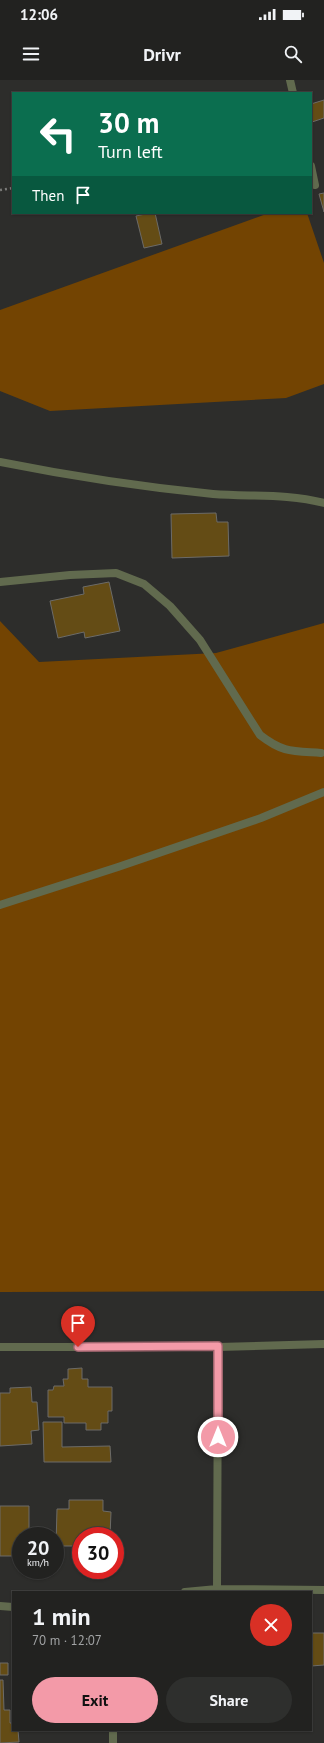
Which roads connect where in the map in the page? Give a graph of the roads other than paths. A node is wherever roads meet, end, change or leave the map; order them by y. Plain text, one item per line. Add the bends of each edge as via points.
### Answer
1 (290, 80) edge
2 (293, 92) edge
3 (312, 171) edge
4 (315, 185) dead end
5 (0, 462) edge
6 (324, 503) edge
7 (0, 582) edge
8 (321, 753) dead end
9 (324, 792) edge
10 (0, 906) edge
11 (324, 1344) edge
12 (218, 1346) junction
13 (0, 1347) edge
14 (217, 1589) junction
15 (324, 1590) edge
16 (196, 1591) edge
17 (0, 1606) edge
18 (12, 1607) edge
19 (113, 1731) edge
20 (113, 1743) edge

1 - 2 street
3 - 4 street
5 - 6 street via 122,483 214,494 300,498
7 - 8 street via 116,573 144,584 170,606 200,640 260,735 274,746 289,751
9 - 10 street via 118,868
11 - 12 street
12 - 13 street
12 - 14 street
14 - 15 street
14 - 16 street
17 - 18 street
19 - 20 street

